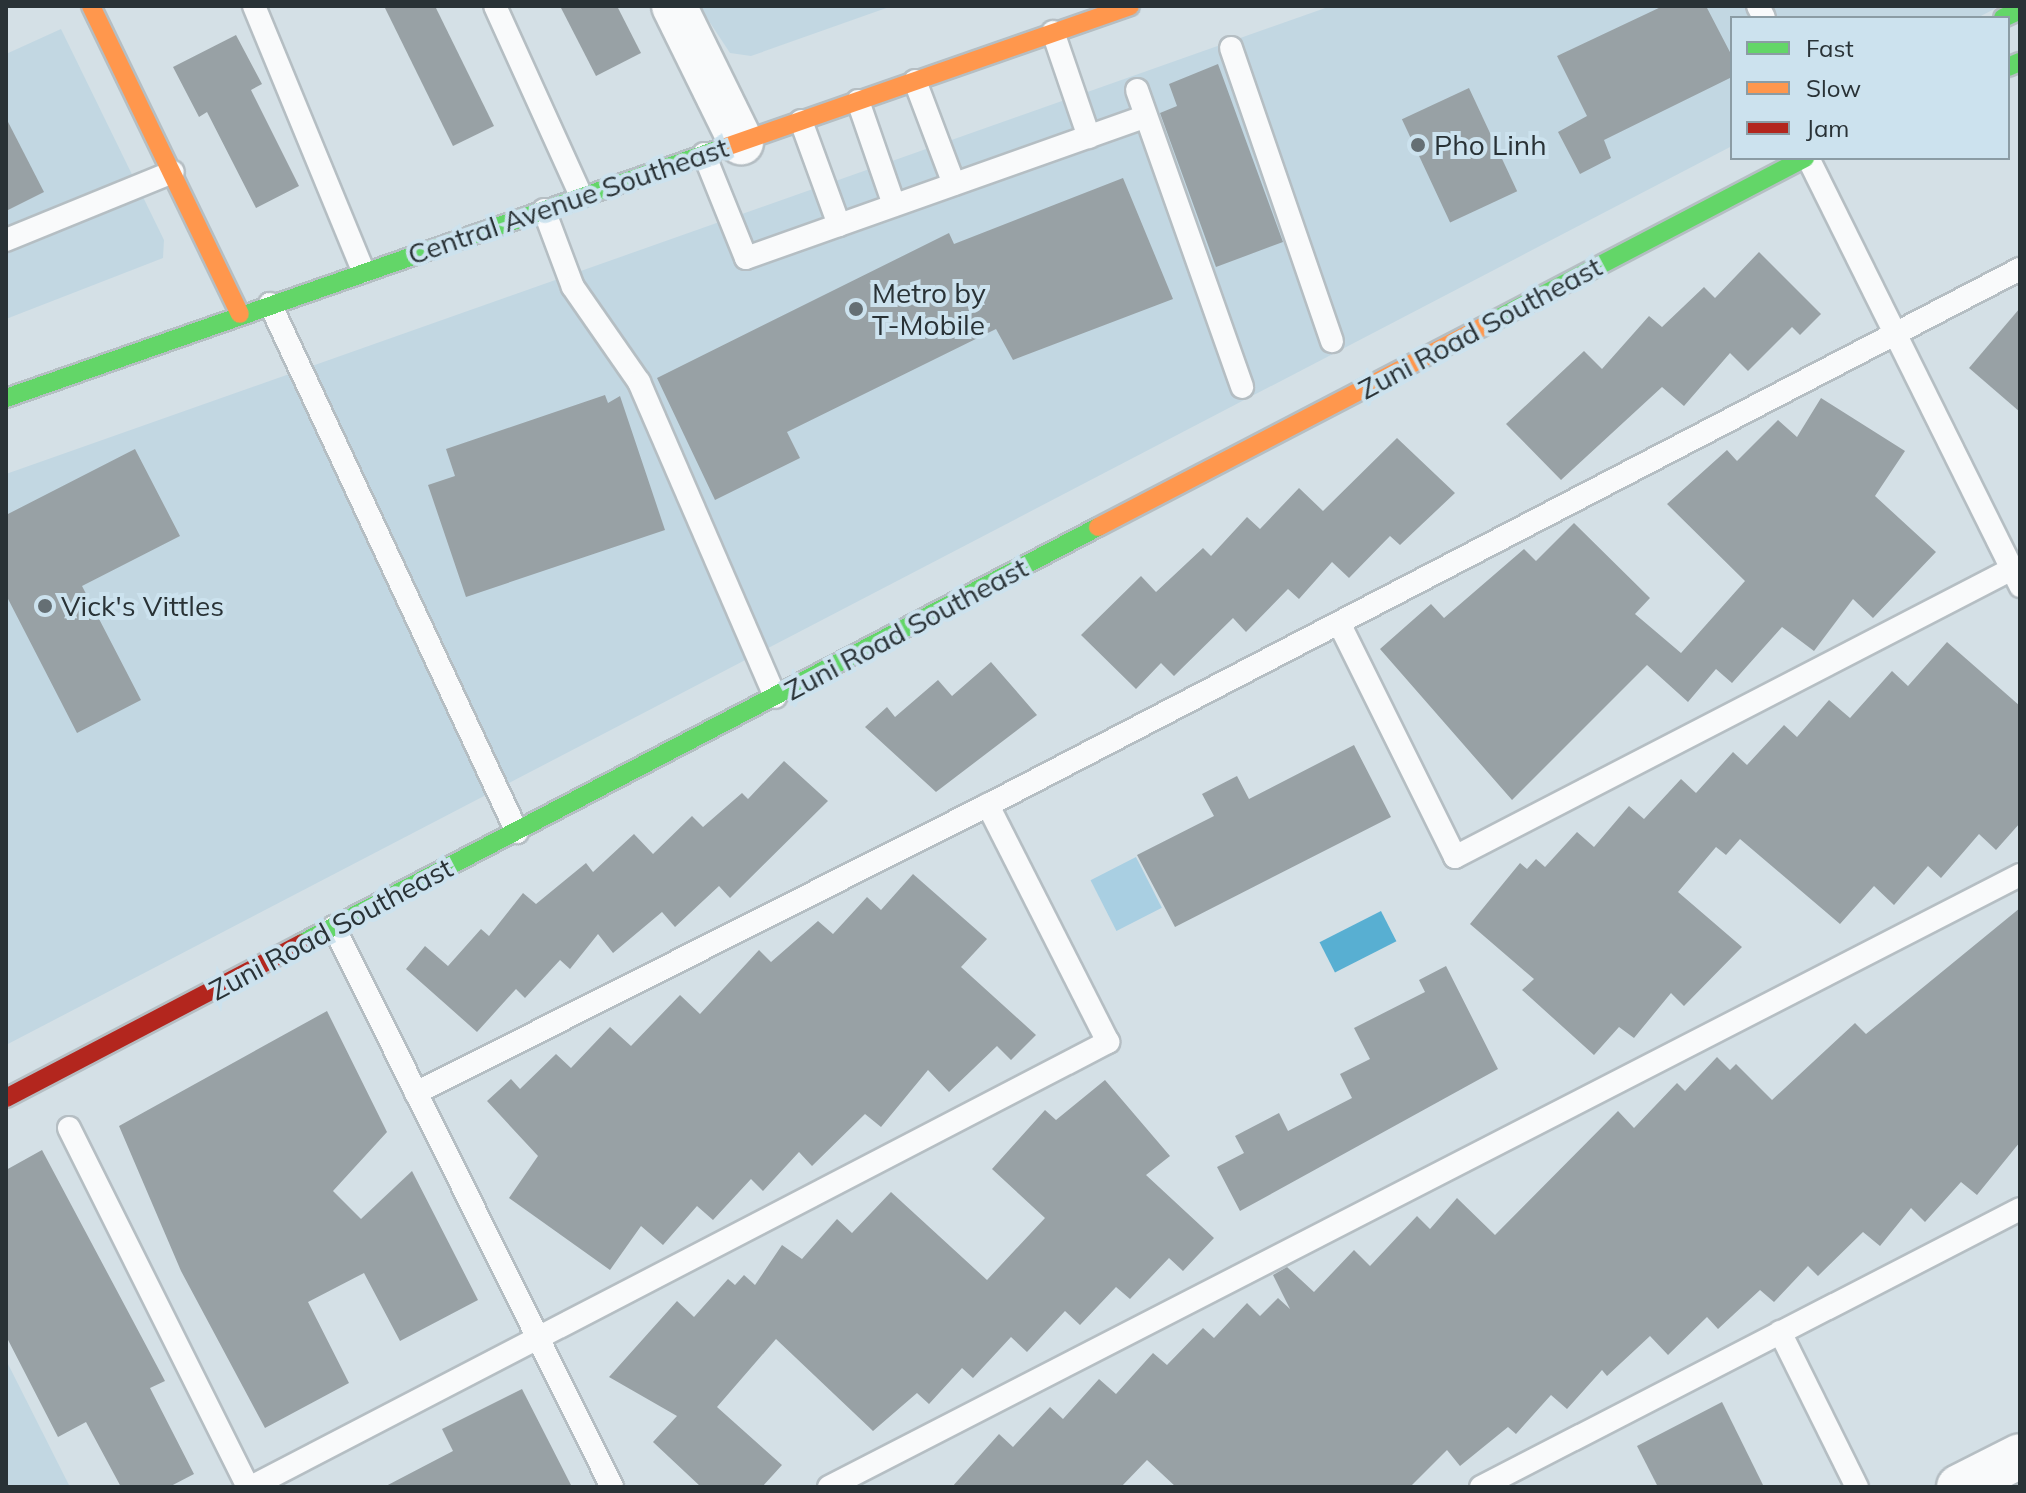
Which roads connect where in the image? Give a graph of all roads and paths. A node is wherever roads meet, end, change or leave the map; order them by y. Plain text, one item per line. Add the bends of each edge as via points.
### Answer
1 (91, 6) edge
2 (254, 6) edge
3 (495, 6) edge
4 (674, 6) edge
5 (1130, 6) edge
6 (1053, 32) junction
7 (1231, 48) dead end
8 (915, 81) junction
9 (1137, 90) dead end
10 (858, 101) junction
11 (1146, 116) junction
12 (801, 121) junction
13 (1089, 137) junction
14 (723, 148) junction
15 (1802, 160) edge
16 (1807, 160) edge
17 (173, 172) junction
18 (954, 184) junction
19 (581, 196) junction
20 (894, 205) junction
21 (544, 210) junction
22 (839, 225) junction
23 (6, 240) edge
24 (2020, 269) edge
25 (363, 271) junction
26 (270, 304) junction
27 (240, 314) junction
28 (1895, 334) junction
29 (1332, 341) dead end
30 (1242, 387) dead end
31 (6, 398) edge
32 (2016, 578) edge
33 (1339, 623) junction
34 (775, 697) junction
35 (988, 805) junction
36 (517, 832) junction
37 (2020, 875) edge
38 (334, 927) junction
39 (416, 1093) junction
40 (6, 1098) edge
41 (69, 1128) dead end
42 (2020, 1209) edge
43 (1780, 1332) junction
44 (539, 1339) junction
45 (2020, 1456) edge
46 (250, 1487) edge
47 (612, 1487) edge
48 (829, 1487) edge
49 (1481, 1487) edge
50 (1857, 1487) edge
51 (1959, 1487) edge

1 - 17 street
2 - 25 lane
3 - 19 lane
4 - 14 street
5 - 6 street, Central Avenue Southeast
6 - 8 street, Central Avenue Southeast
6 - 13 lane
7 - 29 lane
8 - 10 street, Central Avenue Southeast
8 - 18 lane
9 - 11 lane
10 - 12 street, Central Avenue Southeast
10 - 20 lane
11 - 13 lane
11 - 30 lane
12 - 14 street, Central Avenue Southeast
12 - 22 lane
13 - 18 lane
14 - 19 street, Central Avenue Southeast
14 - 22 lane via 746,258
15 - 34 street, Zuni Road Southeast
16 - 28 lane
17 - 23 lane
17 - 27 street
18 - 20 lane
19 - 21 street, Central Avenue Southeast
20 - 22 lane
21 - 25 street, Central Avenue Southeast
21 - 34 lane via 573,287 639,382
24 - 28 lane
25 - 26 street, Central Avenue Southeast
26 - 27 street, Central Avenue Southeast
26 - 36 lane
27 - 31 street, Central Avenue Southeast
28 - 32 lane
28 - 33 lane
32 - 33 lane via 1455,857
33 - 35 lane
34 - 36 street, Zuni Road Southeast
35 - 39 lane
35 - 44 lane via 1108,1042
36 - 38 street, Zuni Road Southeast
37 - 48 lane
38 - 39 lane
38 - 40 street, Zuni Road Southeast
39 - 44 lane
41 - 46 lane
42 - 43 lane
43 - 49 lane
43 - 50 lane
44 - 46 lane
44 - 47 lane
45 - 51 street

